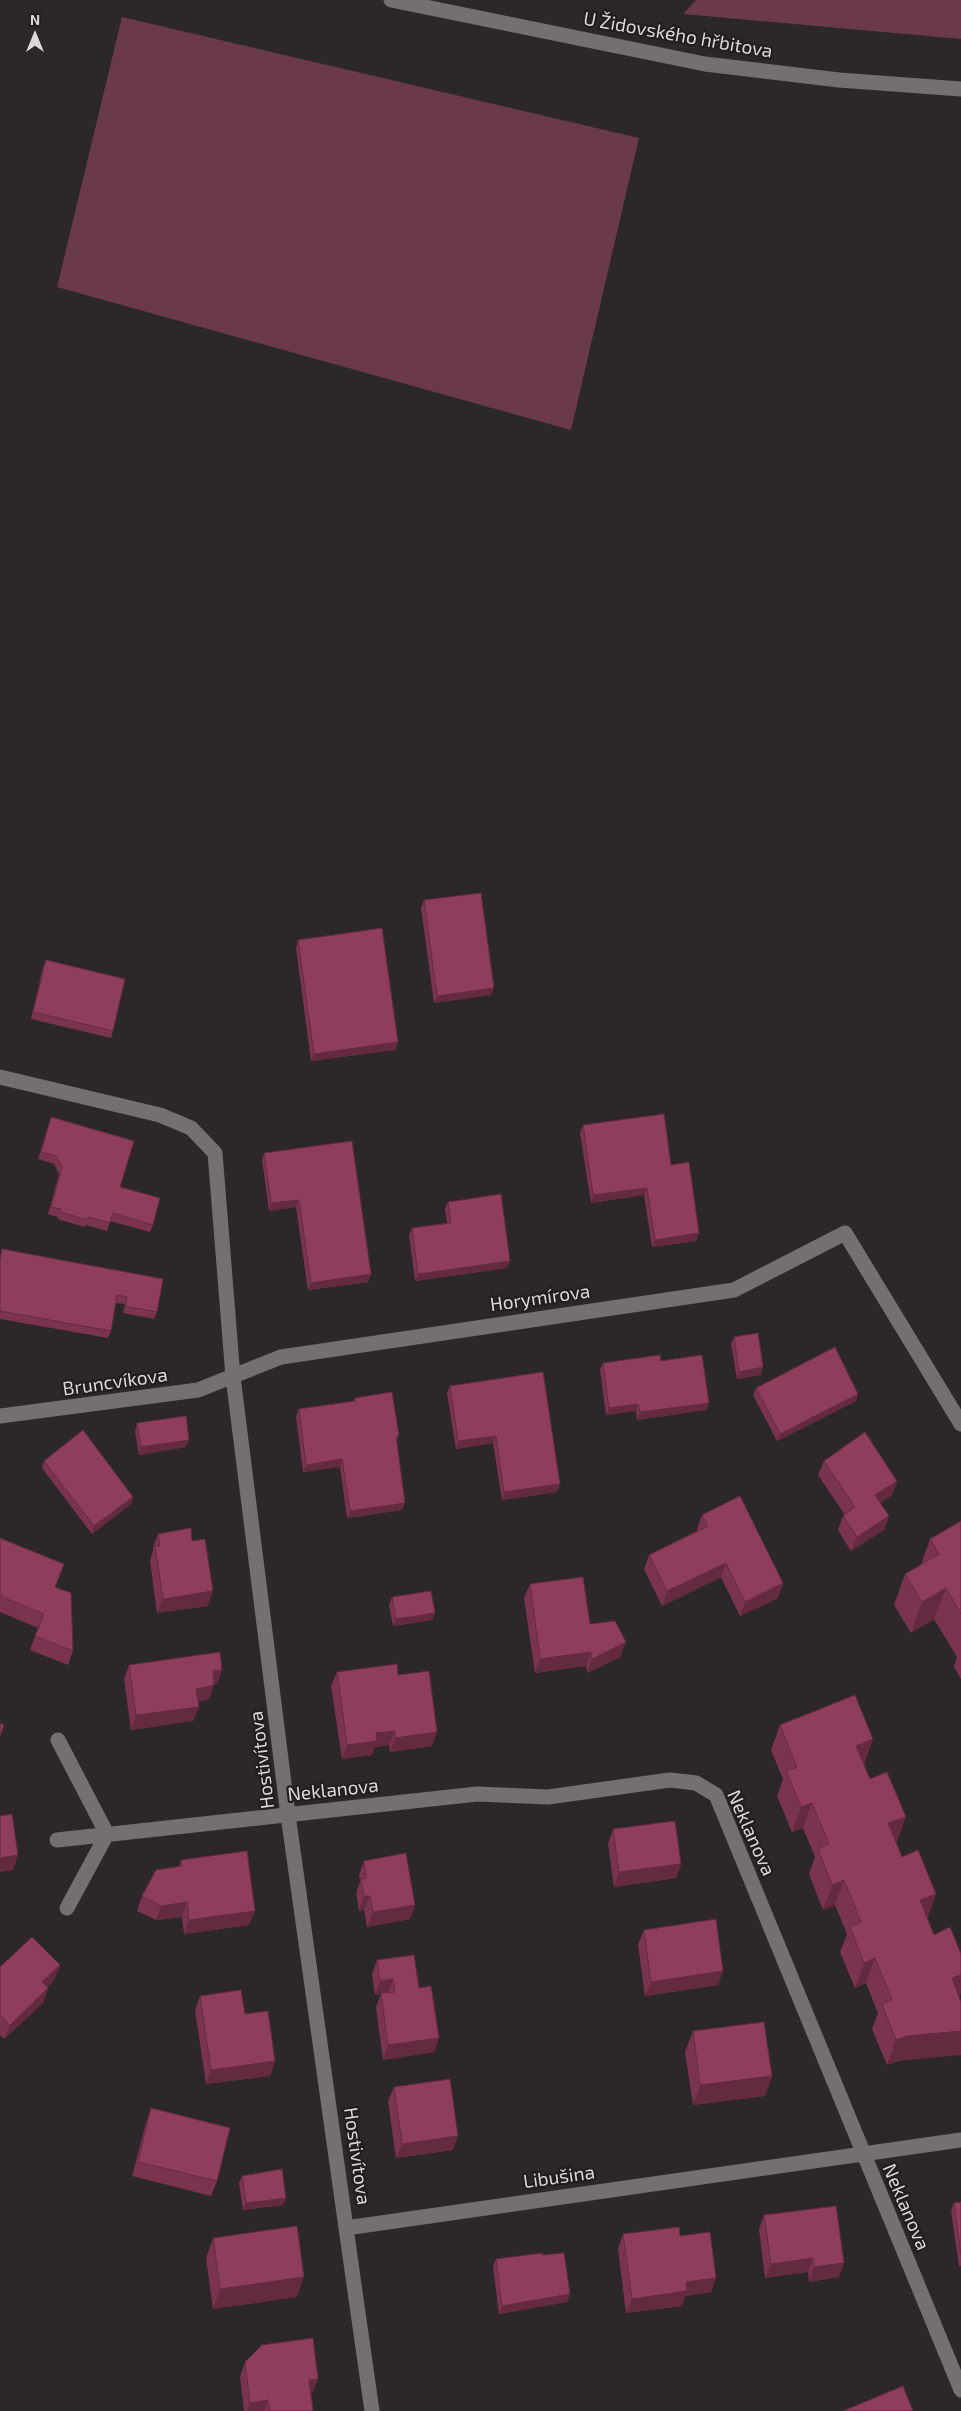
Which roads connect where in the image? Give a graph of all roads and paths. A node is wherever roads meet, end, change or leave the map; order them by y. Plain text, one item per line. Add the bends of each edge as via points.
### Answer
1 (391, 0) edge
2 (961, 89) edge
3 (0, 1077) edge
4 (233, 1377) junction
5 (0, 1416) edge
6 (961, 1424) edge
7 (58, 1740) dead end
8 (288, 1815) junction
9 (107, 1834) junction
10 (57, 1840) dead end
11 (67, 1908) dead end
12 (961, 2140) edge
13 (863, 2154) junction
14 (346, 2228) junction
15 (961, 2390) edge
16 (372, 2411) edge

1 - 2 street, U Židovského hřbitova via 704,64 839,80
3 - 4 street, Hostivítova via 160,1115 191,1128 215,1153
4 - 5 street, Bruncvíkova via 198,1390
4 - 6 street, Horymírova via 281,1357 734,1290 845,1233
4 - 8 street, Hostivítova
7 - 9 street
8 - 9 street, Neklanova
8 - 13 street, Neklanova via 477,1794 548,1797 670,1780 696,1783 716,1795
8 - 14 street, Hostivítova
9 - 10 street, Neklanova
9 - 11 street
12 - 13 street, Libušina
13 - 14 street, Libušina
13 - 15 street, Neklanova
14 - 16 street

